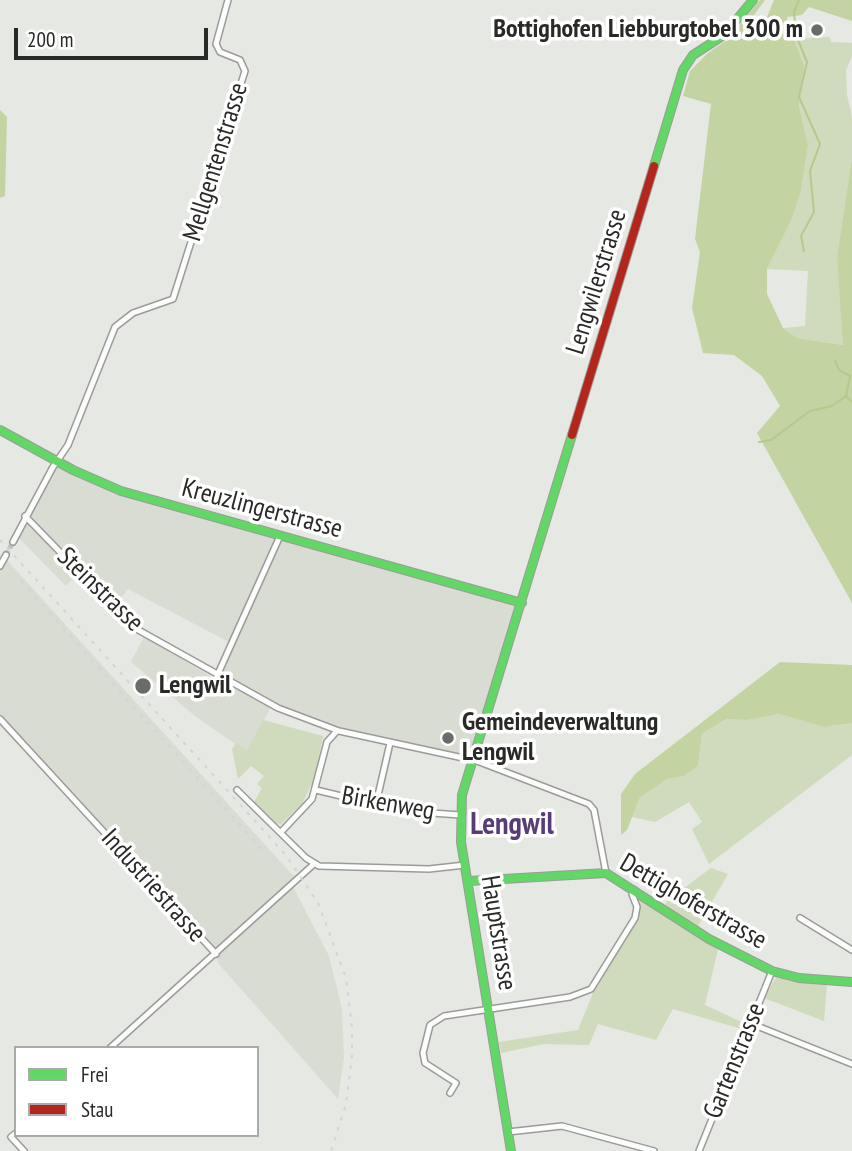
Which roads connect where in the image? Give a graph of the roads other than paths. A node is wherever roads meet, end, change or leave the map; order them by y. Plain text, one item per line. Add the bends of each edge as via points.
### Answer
1 (228, 0) edge
2 (753, 0) edge
3 (0, 430) edge
4 (57, 462) junction
5 (25, 516) junction
6 (280, 536) junction
7 (13, 542) tunnel mouth
8 (6, 555) dead end
9 (0, 566) edge
10 (522, 603) junction
11 (217, 676) junction
12 (0, 719) edge
13 (339, 731) junction
14 (390, 743) junction
15 (472, 761) junction
16 (237, 790) dead end
17 (316, 790) junction
18 (376, 804) junction
19 (460, 815) junction
20 (281, 832) junction
21 (314, 864) junction
22 (466, 865) junction
23 (606, 873) junction
24 (470, 881) junction
25 (635, 890) junction
26 (800, 918) dead end
27 (852, 950) edge
28 (216, 954) junction
29 (772, 971) junction
30 (852, 982) edge
31 (489, 1010) junction
32 (752, 1024) junction
33 (112, 1046) edge
34 (852, 1063) edge
35 (460, 1075) dead end
36 (456, 1083) junction
37 (450, 1094) dead end
38 (508, 1132) junction
39 (14, 1135) edge
40 (24, 1151) edge
41 (511, 1151) edge
42 (654, 1151) edge
43 (699, 1151) edge

1 - 4 street, Mellgentenstrasse via 216,44 220,52 240,60 245,71 173,299 134,313 115,327
2 - 10 street, Lengwilerstrasse via 724,36 693,55 683,70
3 - 4 street, Kreuzlingerstrasse
4 - 5 street
4 - 6 street, Kreuzlingerstrasse via 130,494
5 - 7 street
5 - 11 street, Steinstrasse via 127,622
6 - 10 street, Kreuzlingerstrasse
6 - 11 street
8 - 9 street
10 - 15 street, Hauptstrasse
11 - 13 street, Steinstrasse via 297,718
12 - 28 street, Industriestrasse
13 - 14 street, Steinstrasse
13 - 17 street via 328,738
14 - 15 street, Steinstrasse
14 - 18 street
15 - 19 street, Hauptstrasse
15 - 23 street, Steinstrasse via 589,804
16 - 20 street
17 - 18 street, Birkenweg
17 - 20 street
18 - 19 street, Birkenweg
19 - 22 street, Hauptstrasse
20 - 21 street
21 - 22 street via 429,869
21 - 28 street, Industriestrasse
22 - 24 street, Hauptstrasse
23 - 24 street, Dettighoferstrasse
23 - 25 street, Dettighoferstrasse
24 - 31 street, Hauptstrasse
25 - 29 street, Dettighoferstrasse via 709,939
25 - 31 street via 635,918 591,989 570,997
26 - 27 street
28 - 33 street
29 - 30 street, Dettighoferstrasse
29 - 32 street, Gartenstrasse
31 - 36 street via 439,1018 430,1025 425,1063
31 - 38 street, Hauptstrasse
32 - 34 street
32 - 43 street, Gartenstrasse
35 - 36 street
36 - 37 street
38 - 41 street, Hauptstrasse
38 - 42 street via 562,1126
39 - 40 street via 11,1137

